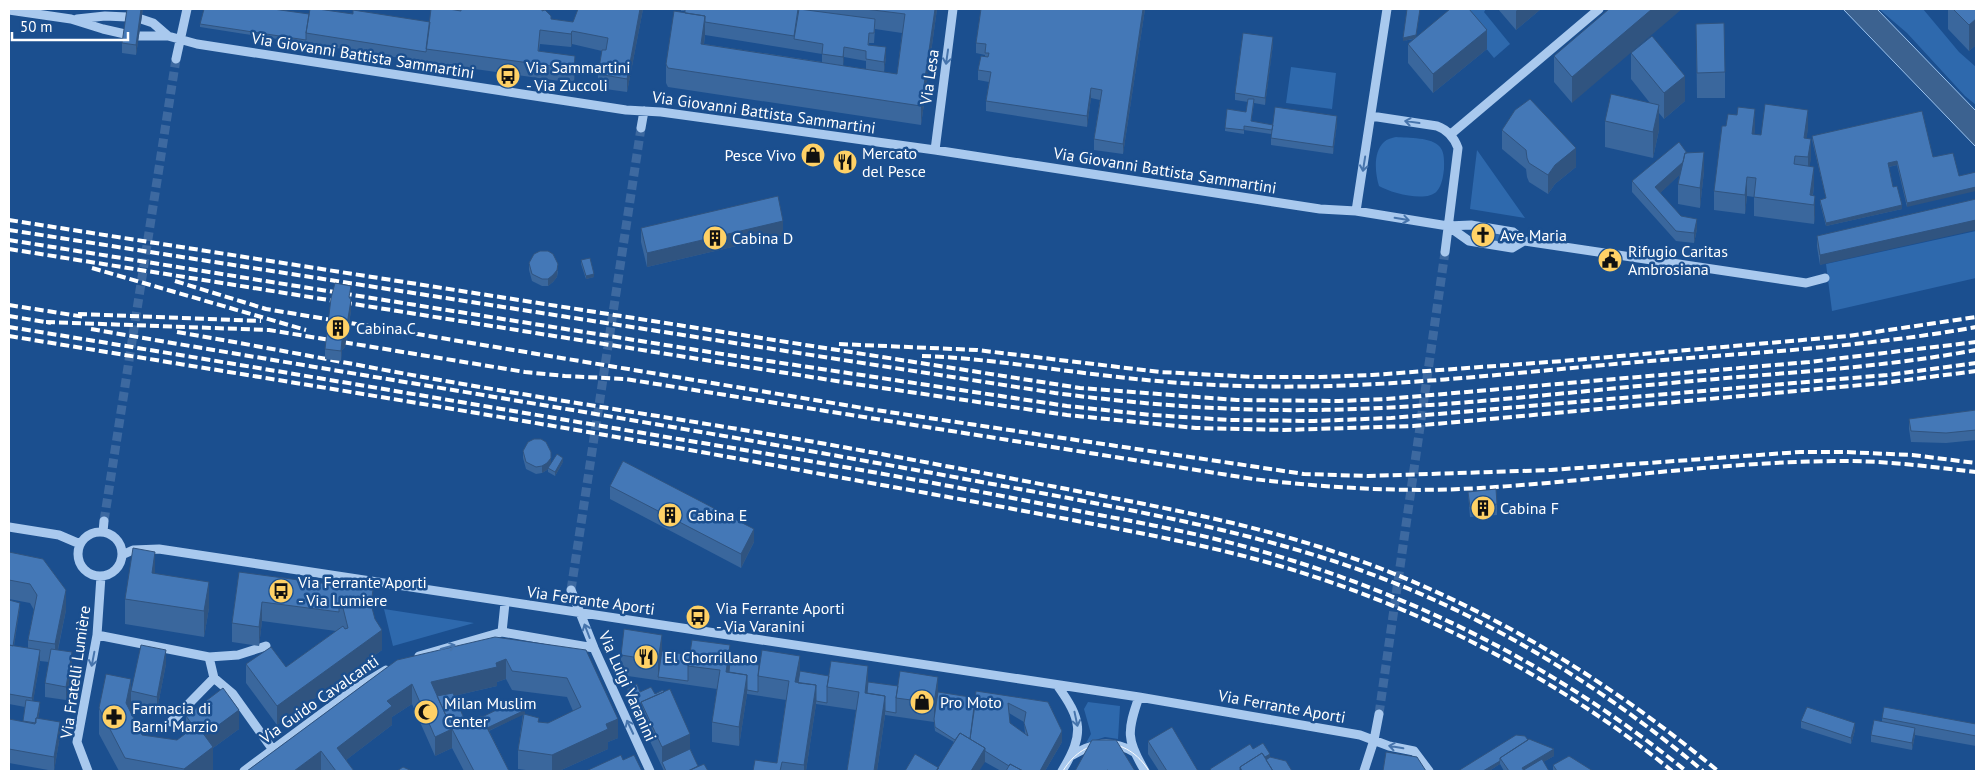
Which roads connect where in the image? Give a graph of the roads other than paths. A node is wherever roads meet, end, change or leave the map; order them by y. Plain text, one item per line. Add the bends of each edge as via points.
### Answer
1 (187, 9) edge
2 (953, 9) edge
3 (1387, 9) edge
4 (1599, 9) edge
5 (9, 10) edge
6 (128, 17) edge
7 (71, 19) junction
8 (141, 19) edge
9 (125, 34) edge
10 (139, 36) edge
11 (168, 36) junction
12 (180, 39) junction
13 (176, 59) tunnel mouth
14 (644, 111) junction
15 (1371, 116) junction
16 (641, 128) tunnel mouth
17 (1451, 134) junction
18 (934, 150) junction
19 (1356, 212) junction
20 (1448, 226) junction
21 (1524, 241) junction
22 (1445, 252) tunnel mouth
23 (1826, 278) dead end
24 (104, 521) tunnel mouth
25 (9, 527) edge
26 (103, 532) junction
27 (80, 544) junction
28 (122, 555) junction
29 (101, 576) junction
30 (571, 590) tunnel mouth
31 (505, 603) junction
32 (580, 614) junction
33 (502, 632) junction
34 (98, 635) junction
35 (266, 646) dead end
36 (594, 648) junction
37 (209, 657) junction
38 (410, 659) edge
39 (395, 665) edge
40 (214, 678) junction
41 (1057, 685) junction
42 (1138, 697) junction
43 (1379, 714) tunnel mouth
44 (171, 722) dead end
45 (1374, 740) junction
46 (272, 750) junction
47 (1134, 752) junction
48 (1070, 757) junction
49 (88, 771) edge
50 (244, 771) edge
51 (650, 771) edge
52 (1062, 771) edge
53 (1146, 771) edge
54 (1364, 771) edge
55 (1429, 771) edge

1 - 12 street
2 -> 18 street, Via Lesa
3 - 15 street
4 - 17 street
5 - 7 street
6 - 7 street
7 - 9 street
8 - 11 street, Via Giovanni Battista Sammartini via 153,23
10 - 11 street, Via Giovanni Battista Sammartini
11 - 12 street, Via Giovanni Battista Sammartini
12 - 13 street
12 - 14 street, Via Giovanni Battista Sammartini
14 - 16 street
14 - 18 street, Via Giovanni Battista Sammartini
17 -> 15 street via 1437,126
15 -> 19 street
17 - 20 street via 1458,148
18 - 19 street, Via Giovanni Battista Sammartini
19 -> 20 street, Via Giovanni Battista Sammartini
20 - 21 street via 1471,225 1513,232
20 - 21 street via 1469,241 1512,248
20 - 22 street
21 - 23 street via 1806,282
24 - 26 street
25 - 27 street via 59,535
26 - 27 street via 90,535
26 - 28 street via 118,542
27 - 29 street via 80,564 88,573
28 - 29 street via 113,572
28 - 31 street, Via Ferrante Aporti via 133,550 159,550
29 - 34 street, Via Fratelli Lumière
30 - 32 street, Via Luigi Varanini
31 - 32 street, Via Ferrante Aporti
31 - 33 street
36 -> 32 street, Via Luigi Varanini
32 - 41 street, Via Ferrante Aporti
33 - 36 street
38 -> 33 street
34 - 37 street
34 -> 49 street, Via Fratelli Lumière via 77,742
35 - 37 street via 238,655
51 -> 36 street, Via Luigi Varanini
37 - 40 street
39 - 46 street, Via Guido Cavalcanti via 356,688
40 - 44 street
40 - 46 street via 233,694
41 - 42 street, Via Ferrante Aporti
41 -> 48 street via 1072,707 1076,720 1077,740
42 - 45 street, Via Ferrante Aporti
42 - 47 street via 1130,728
43 - 45 street
45 - 54 street
55 -> 45 street, Via Ferrante Aporti via 1414,751
46 - 50 street, Via Guido Cavalcanti
47 - 48 street via 1103,743 1090,745
47 - 53 street
48 - 52 street

